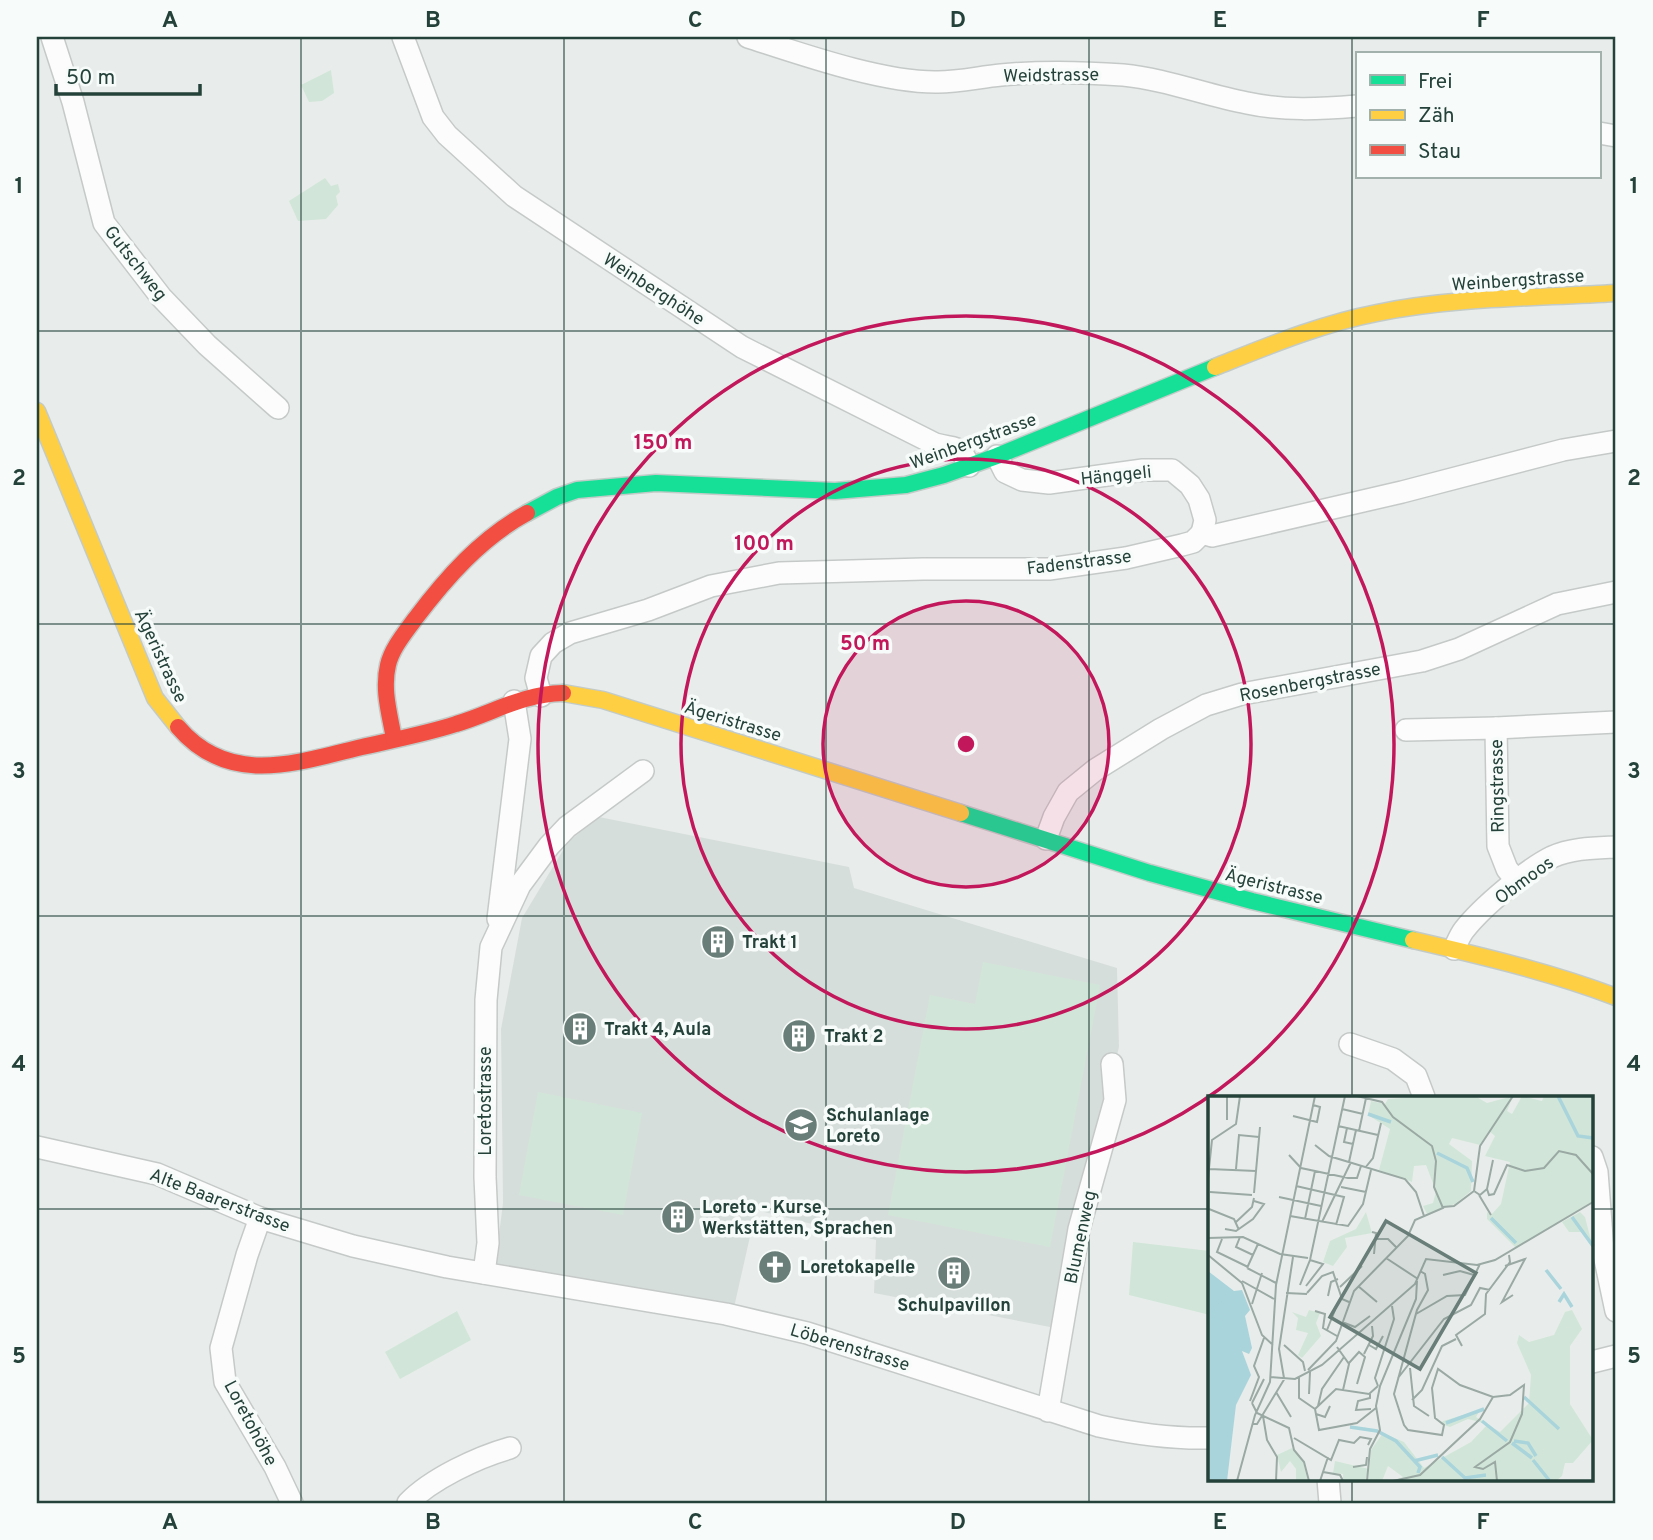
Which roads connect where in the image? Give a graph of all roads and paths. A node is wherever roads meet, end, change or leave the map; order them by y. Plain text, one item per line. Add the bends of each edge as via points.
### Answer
1 (52, 37) edge
2 (404, 37) edge
3 (748, 37) edge
4 (1356, 106) edge
5 (1616, 293) edge
6 (278, 408) dead end
7 (37, 411) edge
8 (1616, 441) edge
9 (997, 456) junction
10 (969, 466) junction
11 (1202, 533) junction
12 (1616, 592) edge
13 (541, 696) junction
14 (514, 701) junction
15 (1616, 722) edge
16 (1496, 728) junction
17 (1406, 730) dead end
18 (394, 739) junction
19 (643, 771) dead end
20 (1046, 839) junction
21 (1616, 847) edge
22 (1517, 881) junction
23 (497, 931) junction
24 (1454, 949) junction
25 (1616, 997) edge
26 (1350, 1044) dead end
27 (1112, 1064) dead end
28 (1424, 1096) edge
29 (37, 1147) edge
30 (1594, 1163) edge
31 (260, 1219) junction
32 (484, 1273) junction
33 (1616, 1311) edge
34 (1616, 1356) edge
35 (1594, 1362) edge
36 (1048, 1411) junction
37 (1208, 1438) edge
38 (510, 1448) dead end
39 (1328, 1480) edge
40 (292, 1503) edge
41 (408, 1503) edge
42 (1330, 1503) edge

1 - 6 street, Gutschweg via 104,223 161,297
2 - 10 street, Weinberghöhe via 433,117 514,196 742,347 935,444 957,446
3 - 4 street, Weidstrasse via 891,77 937,82 1045,72 1087,73 1137,78 1283,108
5 - 9 main road, Weinbergstrasse via 1447,303 1375,313 1300,333
7 - 18 main road, Ägeristrasse via 155,698 187,739 223,761 270,767
8 - 11 street, Fadenstrasse via 1212,536
9 - 10 main road, Weinbergstrasse
9 - 11 street, Hänggeli via 1005,472 1022,480 1049,483 1172,470 1199,499 1205,520
10 - 18 main road, Weinbergstrasse via 880,489 656,483 578,490 550,500 505,525 472,553 398,642 388,663 385,689
11 - 13 street, Fadenstrasse via 1182,545 1049,569 779,573 711,586 570,633 553,643 541,656 537,678
12 - 20 street, Rosenbergstrasse via 1557,604 1422,661 1242,694 1206,705 1106,763 1068,792
13 - 14 main road, Ägeristrasse
13 - 20 main road, Ägeristrasse via 561,693 603,700
14 - 18 main road, Ägeristrasse via 457,724
14 - 23 street, Loretostrasse via 520,739
15 - 16 street, Ringstrasse
16 - 17 street, Ringstrasse
16 - 22 street, Ringstrasse via 1498,846
19 - 23 street, Loretostrasse via 567,827 549,846 520,886
20 - 24 main road, Ägeristrasse via 1252,901
21 - 22 street, Obmoos via 1553,856
22 - 24 street, Obmoos via 1463,930
23 - 32 street, Loretostrasse via 486,1000 488,1243
24 - 25 main road, Ägeristrasse
26 - 28 street via 1393,1059 1416,1076
27 - 36 street, Blumenweg via 1115,1100 1079,1228
29 - 31 street, Alte Baarerstrasse via 157,1174
30 - 33 street via 1603,1250
31 - 32 street, Alte Baarerstrasse via 353,1246
31 - 40 street, Loretohöhe via 221,1348 225,1382
32 - 36 street, Löberenstrasse via 726,1314 807,1333
34 - 35 street
36 - 37 street, Löberenstrasse via 1135,1434
38 - 41 street via 462,1468
39 - 42 street

